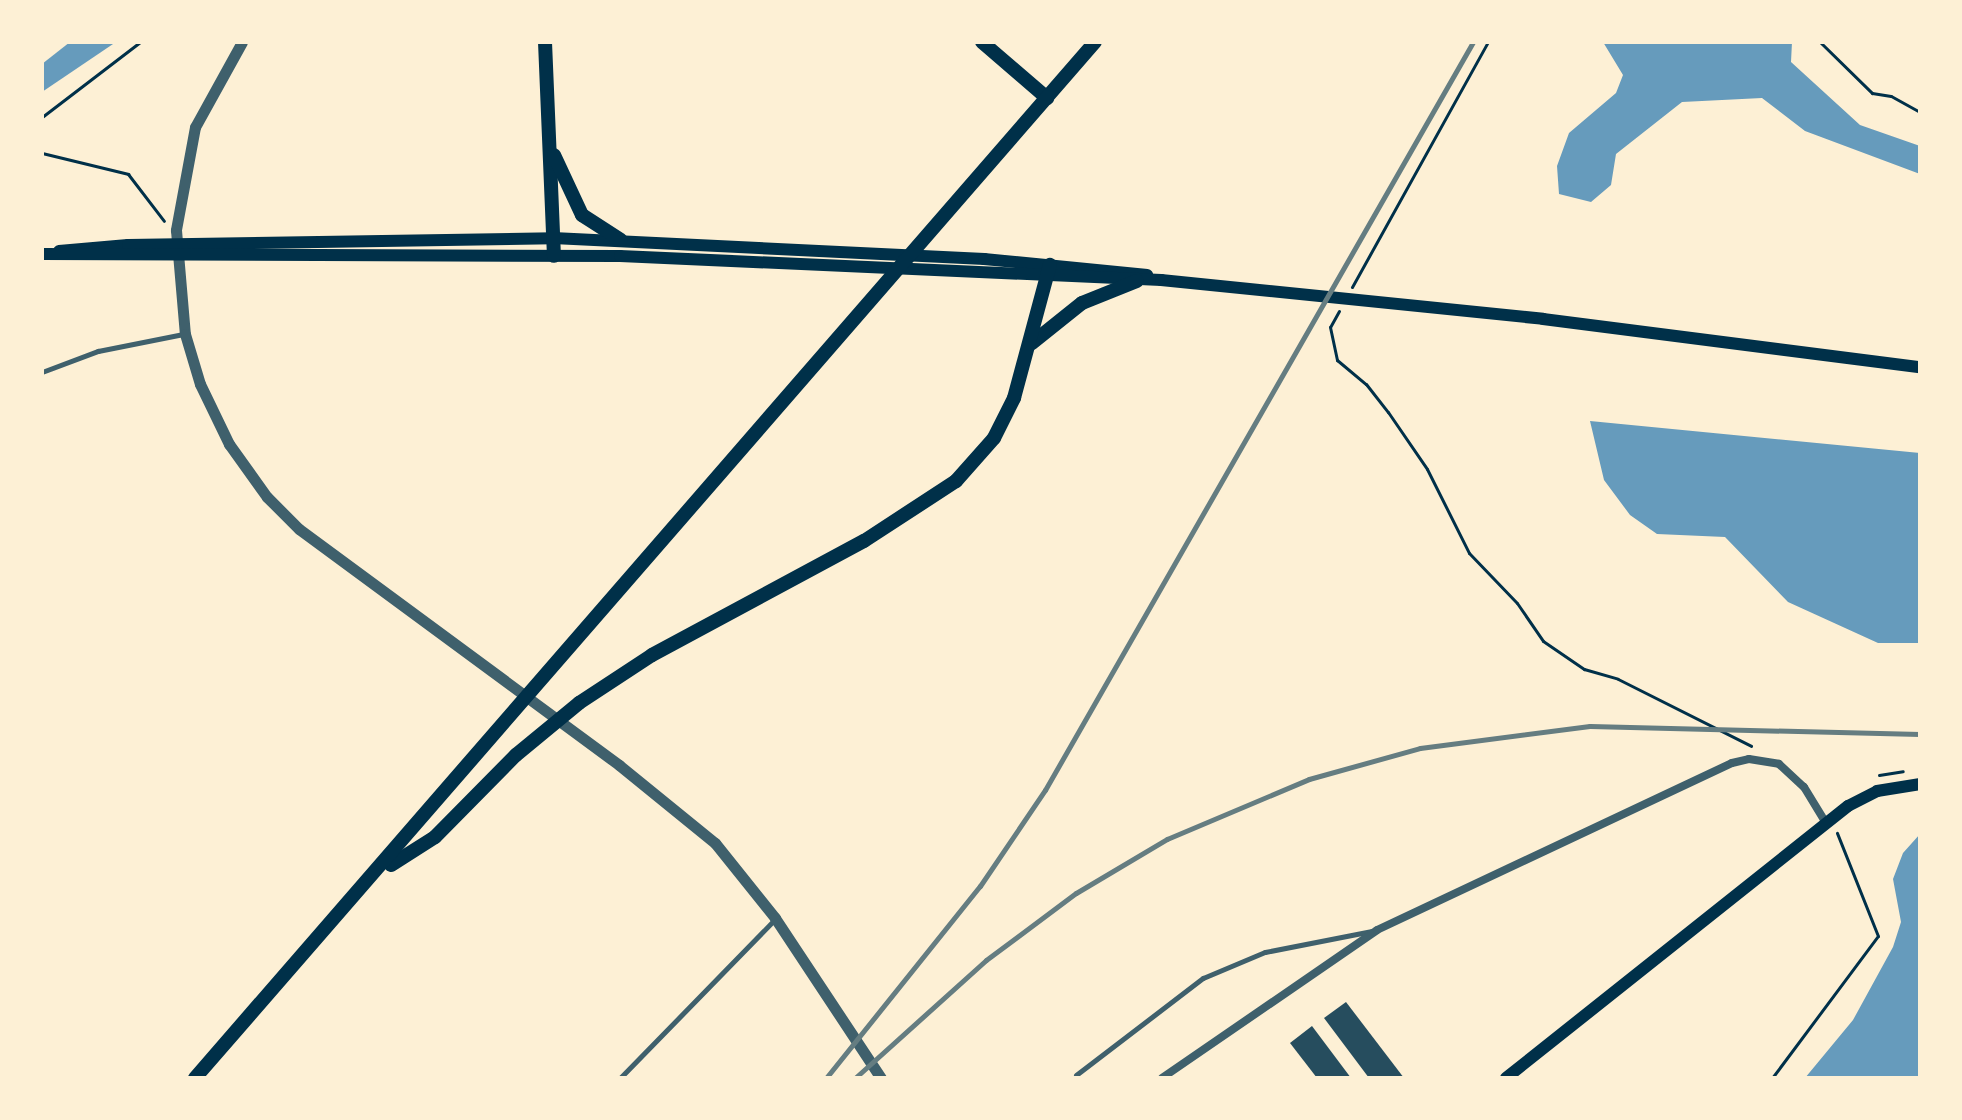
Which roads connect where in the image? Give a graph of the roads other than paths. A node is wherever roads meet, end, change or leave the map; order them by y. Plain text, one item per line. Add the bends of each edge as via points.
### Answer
1 (242, 42) edge
2 (545, 42) edge
3 (982, 42) edge
4 (1095, 42) edge
5 (1047, 98) junction
6 (549, 140) junction
7 (553, 238) junction
8 (621, 240) junction
9 (242, 248) junction
10 (48, 254) edge
11 (554, 256) junction
12 (1049, 271) junction
13 (1161, 280) junction
14 (1137, 281) junction
15 (185, 334) junction
16 (1032, 343) junction
17 (1920, 367) edge
18 (42, 372) edge
19 (1920, 784) edge
20 (1828, 821) junction
21 (377, 874) junction
22 (775, 918) junction
23 (1377, 930) junction
24 (1076, 1075) dead end
25 (195, 1078) edge
26 (620, 1078) edge
27 (881, 1078) edge
28 (1162, 1078) edge
29 (1506, 1078) edge

1 - 15 street via 195,127 176,230
2 - 6 main road
3 - 5 main road
4 - 5 main road
5 - 21 main road
6 - 7 main road
6 - 8 main road via 582,215
7 - 8 main road
7 - 9 main road
7 - 11 main road
8 - 12 main road via 984,259
9 - 10 main road
9 - 11 main road
11 - 12 main road via 983,275
12 - 13 main road
12 - 14 main road
12 - 16 main road
13 - 14 main road
13 - 17 main road
14 - 16 main road via 1082,303
15 - 18 lane via 98,351
15 - 22 street via 213,414 267,497 329,554 619,765 715,843
16 - 21 main road via 994,438 956,481 864,541 652,655 579,703 516,755 435,837
19 - 20 main road via 1877,791
20 - 23 street via 1791,773 1768,760 1749,759
20 - 29 main road
21 - 25 main road
22 - 26 lane
22 - 27 street
23 - 24 lane via 1265,952 1203,978
23 - 28 street

